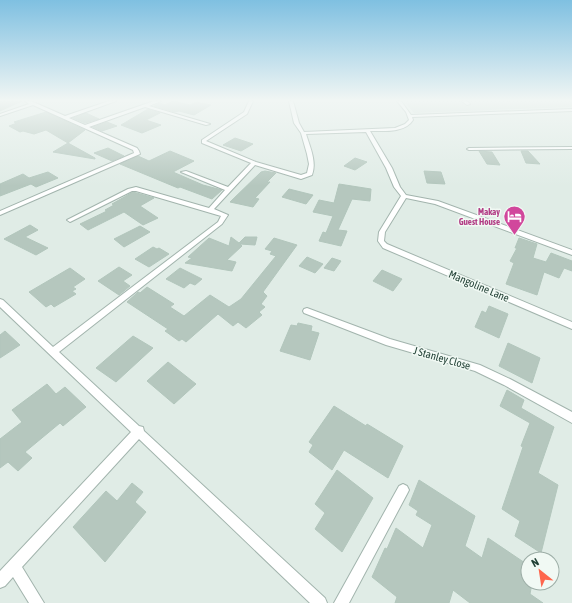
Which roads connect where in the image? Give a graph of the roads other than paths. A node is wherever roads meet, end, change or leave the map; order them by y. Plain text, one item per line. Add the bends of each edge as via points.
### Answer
1 (89, 129) edge
2 (218, 129) edge
3 (299, 129) edge
4 (391, 129) edge
5 (367, 130) junction
6 (303, 133) junction
7 (572, 148) edge
8 (469, 149) dead end
9 (254, 163) junction
10 (184, 172) dead end
11 (228, 189) junction
12 (404, 196) junction
13 (210, 210) junction
14 (0, 213) edge
15 (70, 220) dead end
16 (572, 253) edge
17 (0, 302) edge
18 (307, 311) dead end
19 (572, 326) edge
20 (53, 352) junction
21 (572, 418) edge
22 (139, 431) junction
23 (403, 490) dead end
24 (14, 566) junction
25 (0, 581) edge
26 (37, 603) edge
27 (320, 603) edge
28 (341, 603) edge

1 - 14 street via 135,149 137,154
2 - 9 street via 204,142
3 - 6 street
4 - 5 street
5 - 6 street
5 - 12 street
6 - 9 street via 311,161 310,174 301,177
7 - 8 street
9 - 11 street
10 - 11 street
11 - 13 street
12 - 16 street via 436,202
12 - 19 street, Mangoline Lane via 380,237 385,246
13 - 15 street via 136,188
13 - 20 street via 225,215 220,223
17 - 20 street
18 - 21 street, J Stanley Close via 389,342 478,368
20 - 22 street
22 - 24 street
22 - 27 street
23 - 28 street
24 - 25 street
24 - 26 street

